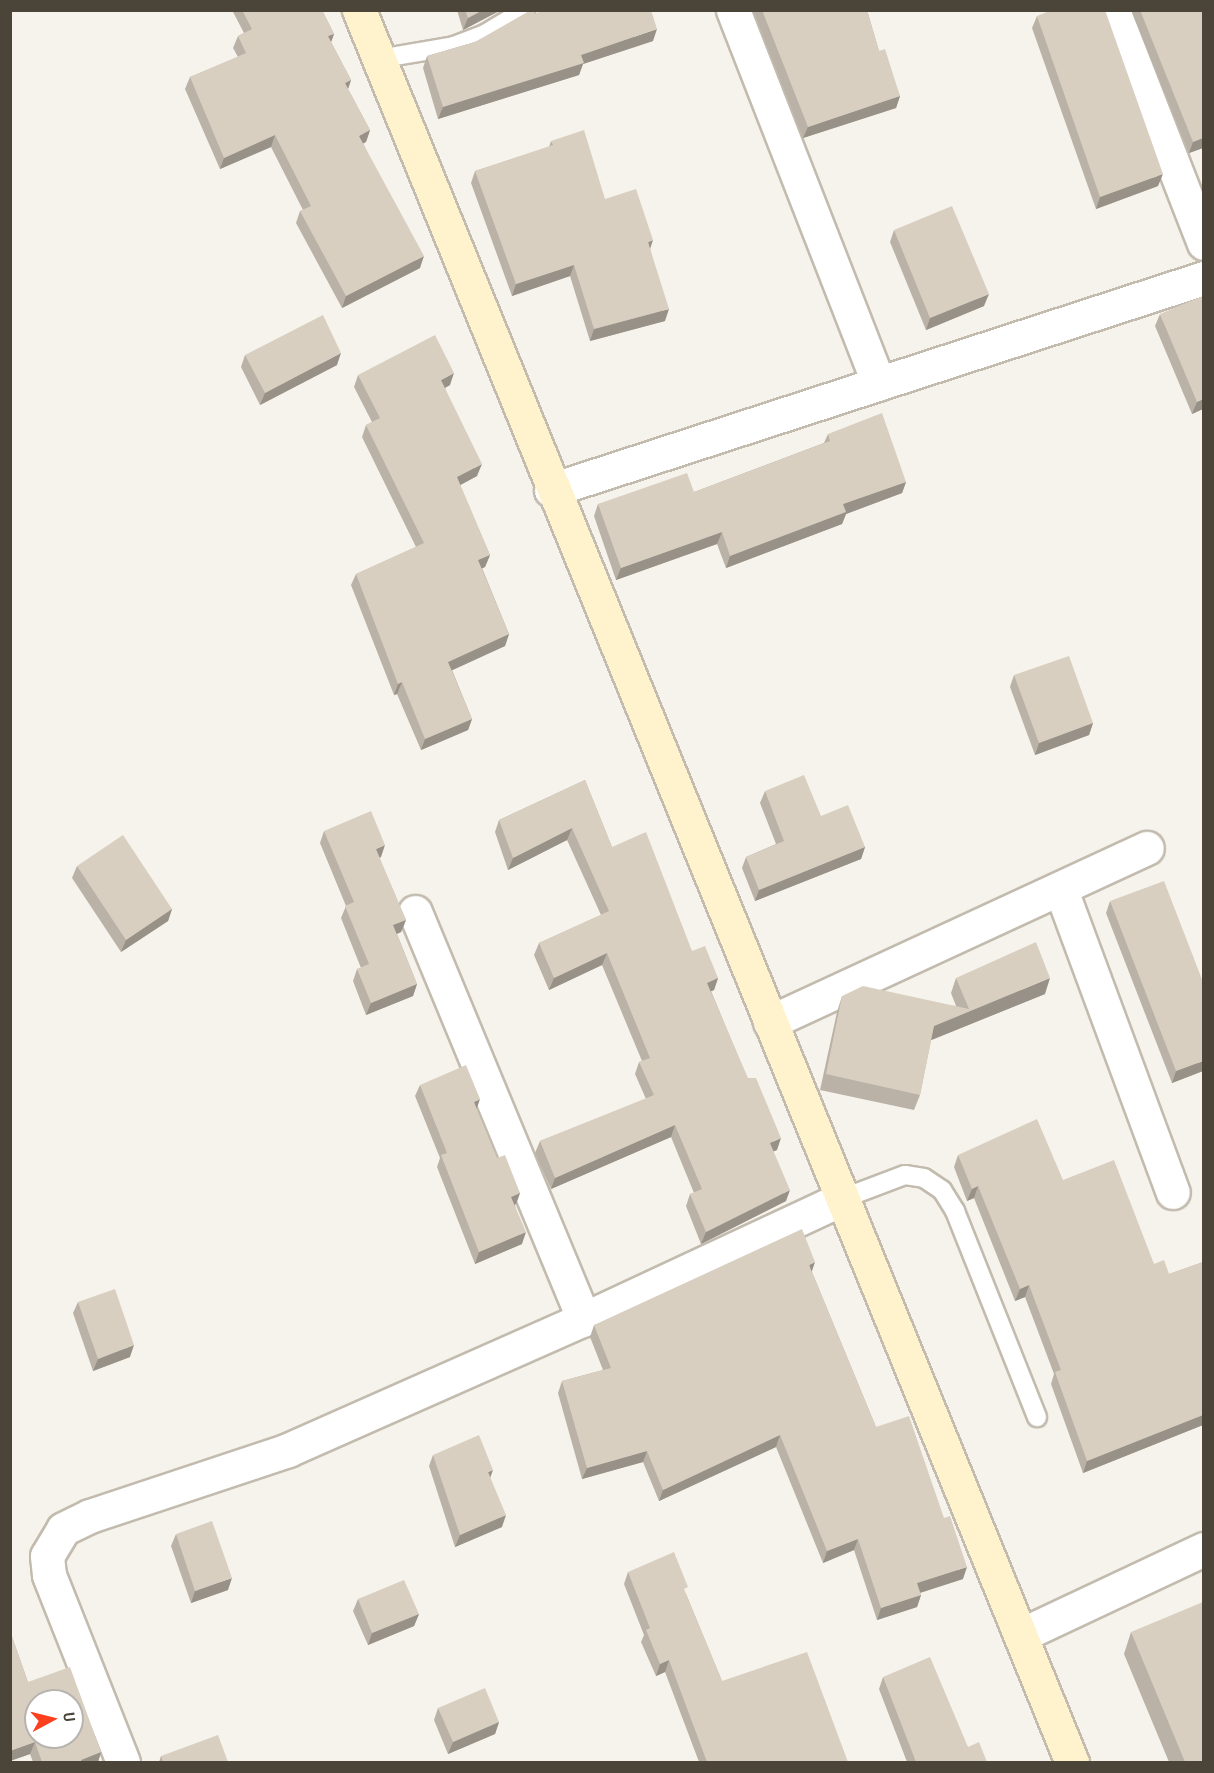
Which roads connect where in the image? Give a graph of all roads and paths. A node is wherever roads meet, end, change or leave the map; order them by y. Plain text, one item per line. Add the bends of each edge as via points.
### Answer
1 (358, 10) edge
2 (525, 10) edge
3 (733, 10) edge
4 (1113, 10) edge
5 (378, 58) junction
6 (1203, 243) edge
7 (1203, 278) edge
8 (879, 384) junction
9 (551, 490) junction
10 (1147, 849) dead end
11 (1061, 890) junction
12 (415, 912) dead end
13 (770, 1022) junction
14 (1173, 1192) dead end
15 (844, 1198) junction
16 (584, 1318) junction
17 (1037, 1418) dead end
18 (1203, 1550) edge
19 (1021, 1635) junction
20 (123, 1762) edge
21 (1072, 1762) edge

1 - 5 street
2 - 5 lane via 485,34 454,46
3 - 8 street
4 - 6 street
5 - 9 street
7 - 8 street
8 - 9 street
9 - 13 street
10 - 11 street
11 - 13 street
11 - 14 street
12 - 16 street
13 - 15 street
15 - 16 street
15 - 17 lane via 905,1175 924,1178 942,1190 955,1211
15 - 19 street
16 - 20 street via 288,1450 90,1516 63,1529 47,1556 49,1575
18 - 19 street
19 - 21 street

